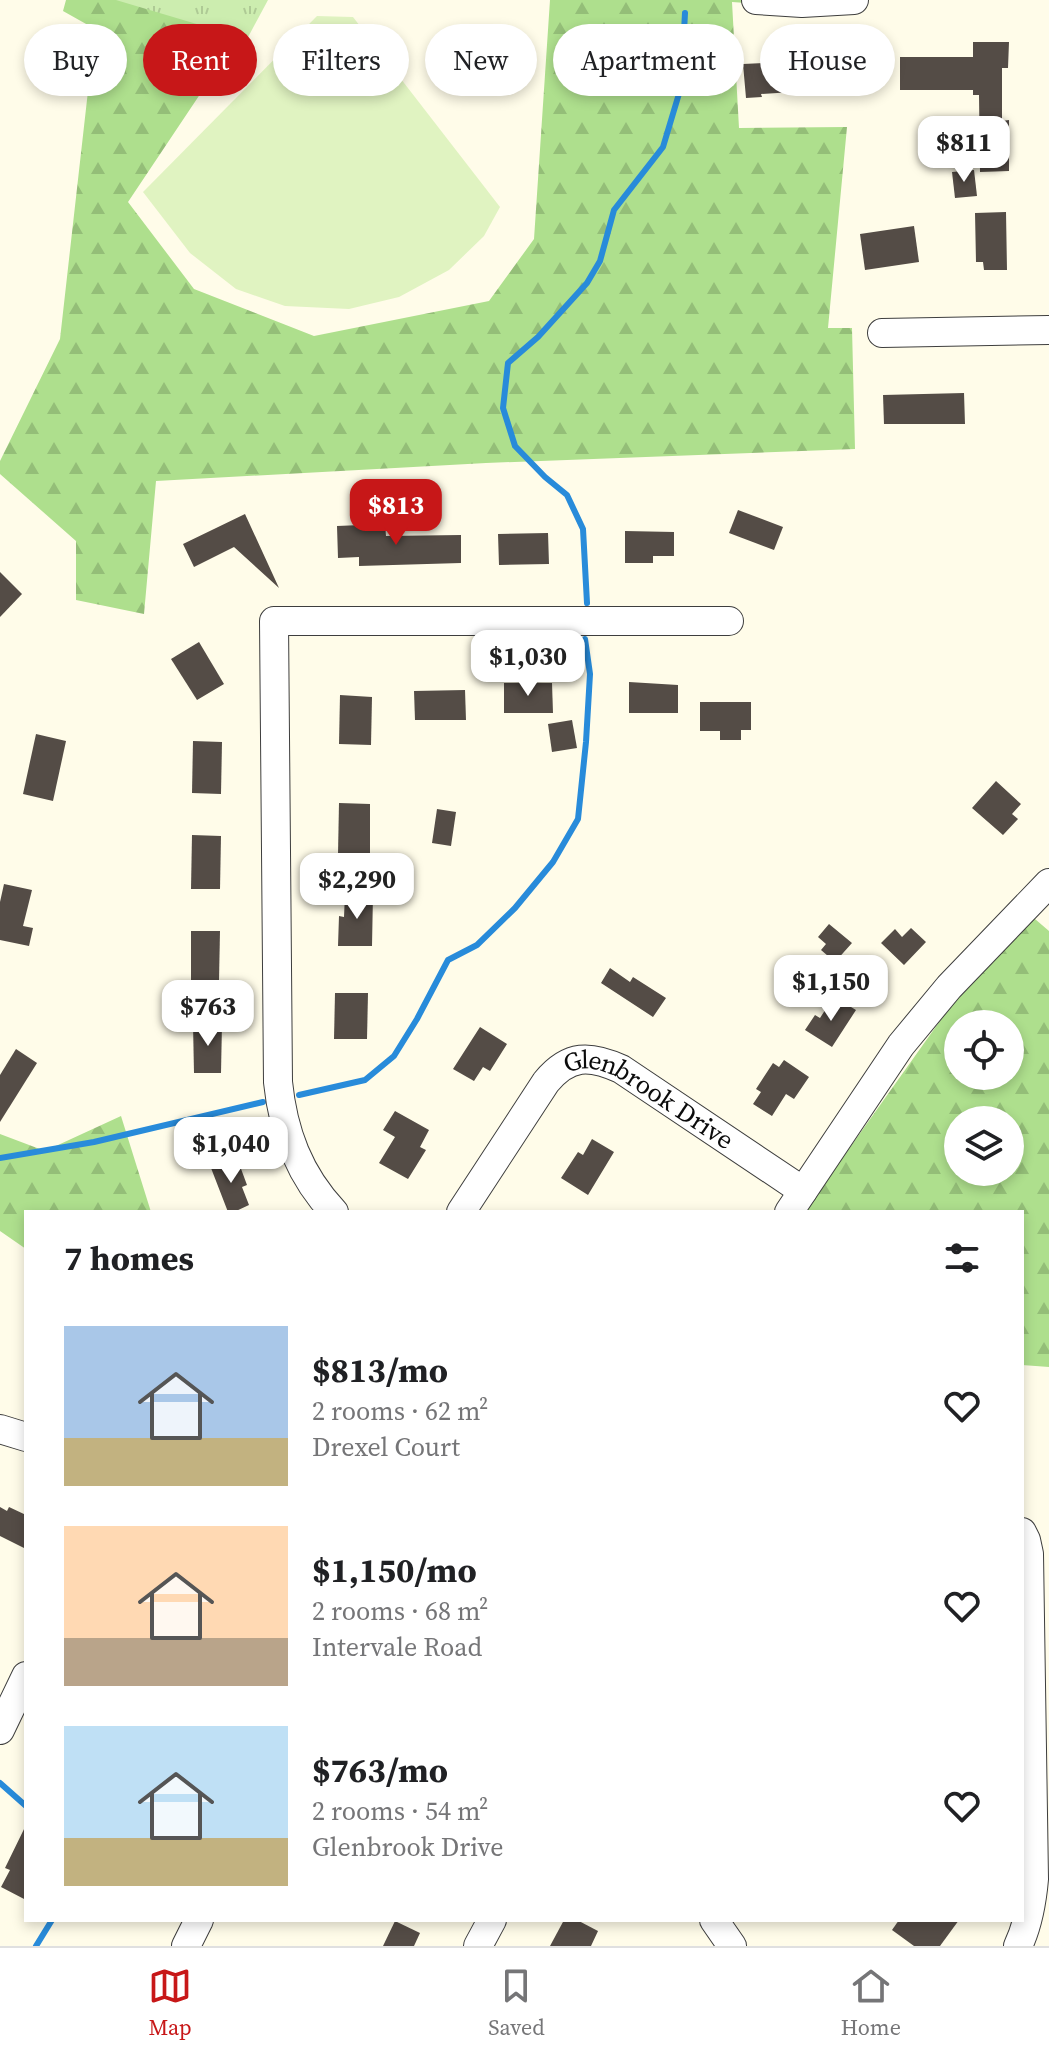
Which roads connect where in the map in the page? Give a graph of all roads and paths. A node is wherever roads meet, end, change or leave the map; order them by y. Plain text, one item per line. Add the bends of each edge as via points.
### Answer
1 (756, 0) edge
2 (854, 0) edge
3 (1049, 330) edge
4 (882, 333) dead end
5 (729, 621) dead end
6 (1049, 883) edge
7 (796, 1201) edge
8 (332, 1210) edge
9 (462, 1210) edge
10 (0, 1429) edge
11 (24, 1436) edge
12 (1024, 1536) edge
13 (24, 1680) edge
14 (0, 1730) edge
15 (1042, 1849) edge
16 (198, 1922) edge
17 (491, 1922) edge
18 (715, 1922) edge
19 (186, 1946) edge
20 (478, 1946) edge
21 (732, 1946) edge
22 (1018, 1946) edge

1 - 2 street
3 - 4 street
5 - 8 street via 274,621 278,1082 292,1148
6 - 7 street via 901,1045
7 - 9 street, Glenbrook Drive via 621,1069 580,1059 555,1071 546,1082
10 - 11 street
12 - 15 street
13 - 14 street
15 - 22 street
16 - 19 street
17 - 20 street
18 - 21 street

